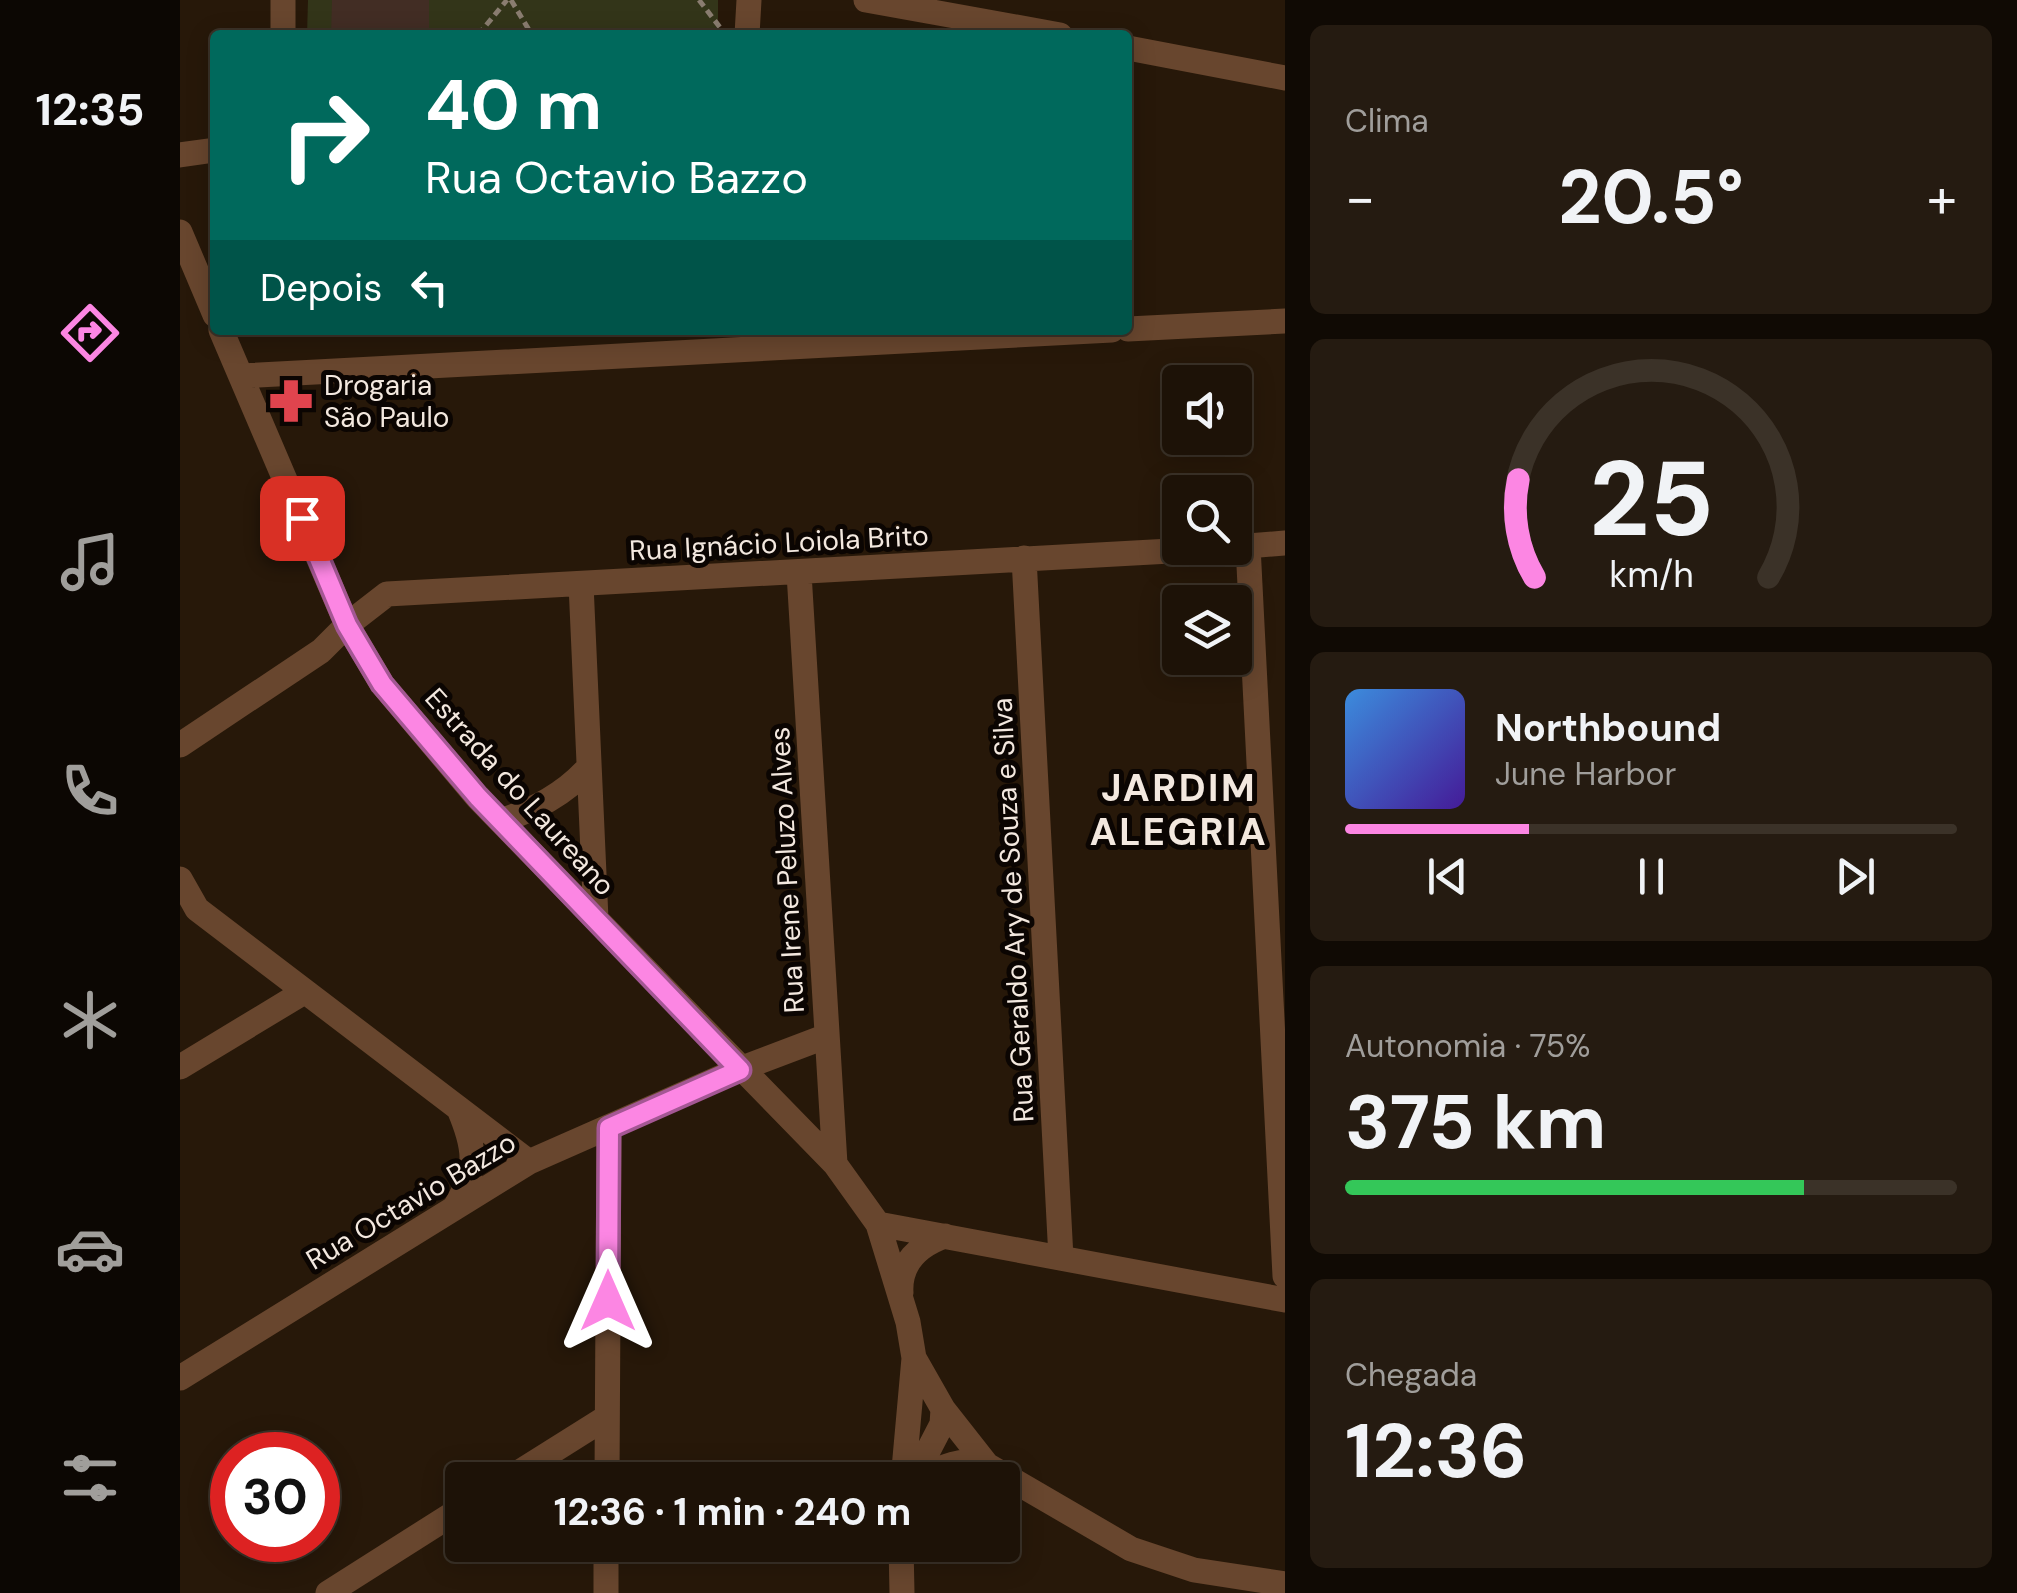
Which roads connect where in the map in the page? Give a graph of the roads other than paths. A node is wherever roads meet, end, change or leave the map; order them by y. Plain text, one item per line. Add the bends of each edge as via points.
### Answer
1 (283, 0) edge
2 (749, 0) edge
3 (866, 0) edge
4 (283, 30) edge
5 (747, 30) edge
6 (1032, 30) edge
7 (1132, 49) edge
8 (1284, 78) edge
9 (210, 151) edge
10 (180, 155) edge
11 (180, 232) edge
12 (210, 303) edge
13 (1284, 321) edge
14 (1132, 329) edge
15 (224, 335) edge
16 (1017, 335) edge
17 (241, 376) junction
18 (1284, 543) edge
19 (1252, 546) edge
20 (1162, 551) edge
21 (1024, 558) junction
22 (1237, 565) edge
23 (799, 573) junction
24 (581, 584) junction
25 (347, 625) junction
26 (180, 745) edge
27 (588, 767) junction
28 (501, 821) junction
29 (180, 880) edge
30 (596, 920) junction
31 (304, 992) junction
32 (701, 1030) junction
33 (827, 1036) junction
34 (180, 1067) edge
35 (740, 1070) junction
36 (683, 1095) junction
37 (1280, 1098) edge
38 (459, 1109) junction
39 (609, 1128) junction
40 (529, 1162) junction
41 (835, 1164) junction
42 (454, 1208) junction
43 (878, 1224) junction
44 (946, 1236) junction
45 (1061, 1258) junction
46 (1284, 1276) edge
47 (902, 1298) junction
48 (1284, 1300) edge
49 (914, 1358) junction
50 (180, 1378) edge
51 (943, 1409) junction
52 (607, 1417) junction
53 (536, 1462) edge
54 (607, 1462) edge
55 (905, 1462) edge
56 (924, 1462) edge
57 (985, 1462) edge
58 (1020, 1484) edge
59 (445, 1519) edge
60 (606, 1562) edge
61 (901, 1562) edge
62 (1284, 1584) edge
63 (328, 1593) edge
64 (606, 1593) edge
65 (902, 1593) edge

1 - 4 street
2 - 5 street
3 - 6 street
7 - 8 street
9 - 10 street
11 - 12 street
13 - 14 street
15 - 17 street, Estrada do Laureano
16 - 17 street
17 - 25 street, Estrada do Laureano
18 - 19 street, Rua Ignácio Loiola Brito
20 - 21 street, Rua Ignácio Loiola Brito
21 - 23 street, Rua Ignácio Loiola Brito
21 - 45 street, Rua Geraldo Ary de Souza e Silva
22 - 37 street
23 - 24 street, Rua Ignácio Loiola Brito
23 - 33 street, Rua Irene Peluzo Alves
24 - 25 street, Rua Ignácio Loiola Brito via 387,594
24 - 27 street
25 - 26 street, Rua Ignácio Loiola Brito via 321,651
25 - 28 street, Estrada do Laureano via 382,684
27 - 28 street via 537,808
27 - 30 street
28 - 30 street, Estrada do Laureano
29 - 31 street via 198,909
30 - 32 street, Estrada do Laureano
31 - 34 street
31 - 38 street
32 - 35 street, Estrada do Laureano
32 - 36 street via 701,1071
33 - 35 street, Rua Octavio Bazzo
33 - 41 street, Rua Irene Peluzo Alves
35 - 36 street, Rua Octavio Bazzo
35 - 41 street, Estrada do Laureano
36 - 39 street, Rua Octavio Bazzo
37 - 46 street
38 - 40 street
38 - 42 street via 473,1168
39 - 40 street, Rua Octavio Bazzo
39 - 52 street
40 - 42 street, Rua Octavio Bazzo
41 - 43 street, Estrada do Laureano
42 - 50 street, Rua Octavio Bazzo
43 - 44 street
43 - 47 street, Estrada do Laureano
44 - 45 street
44 - 47 street via 924,1243 908,1260
45 - 48 street
47 - 49 street, Estrada do Laureano
49 - 51 street
49 - 55 street
51 - 56 street
51 - 57 street
52 - 53 street
52 - 54 street
58 - 62 street via 1130,1549 1194,1570
59 - 63 street
60 - 64 street
61 - 65 street

